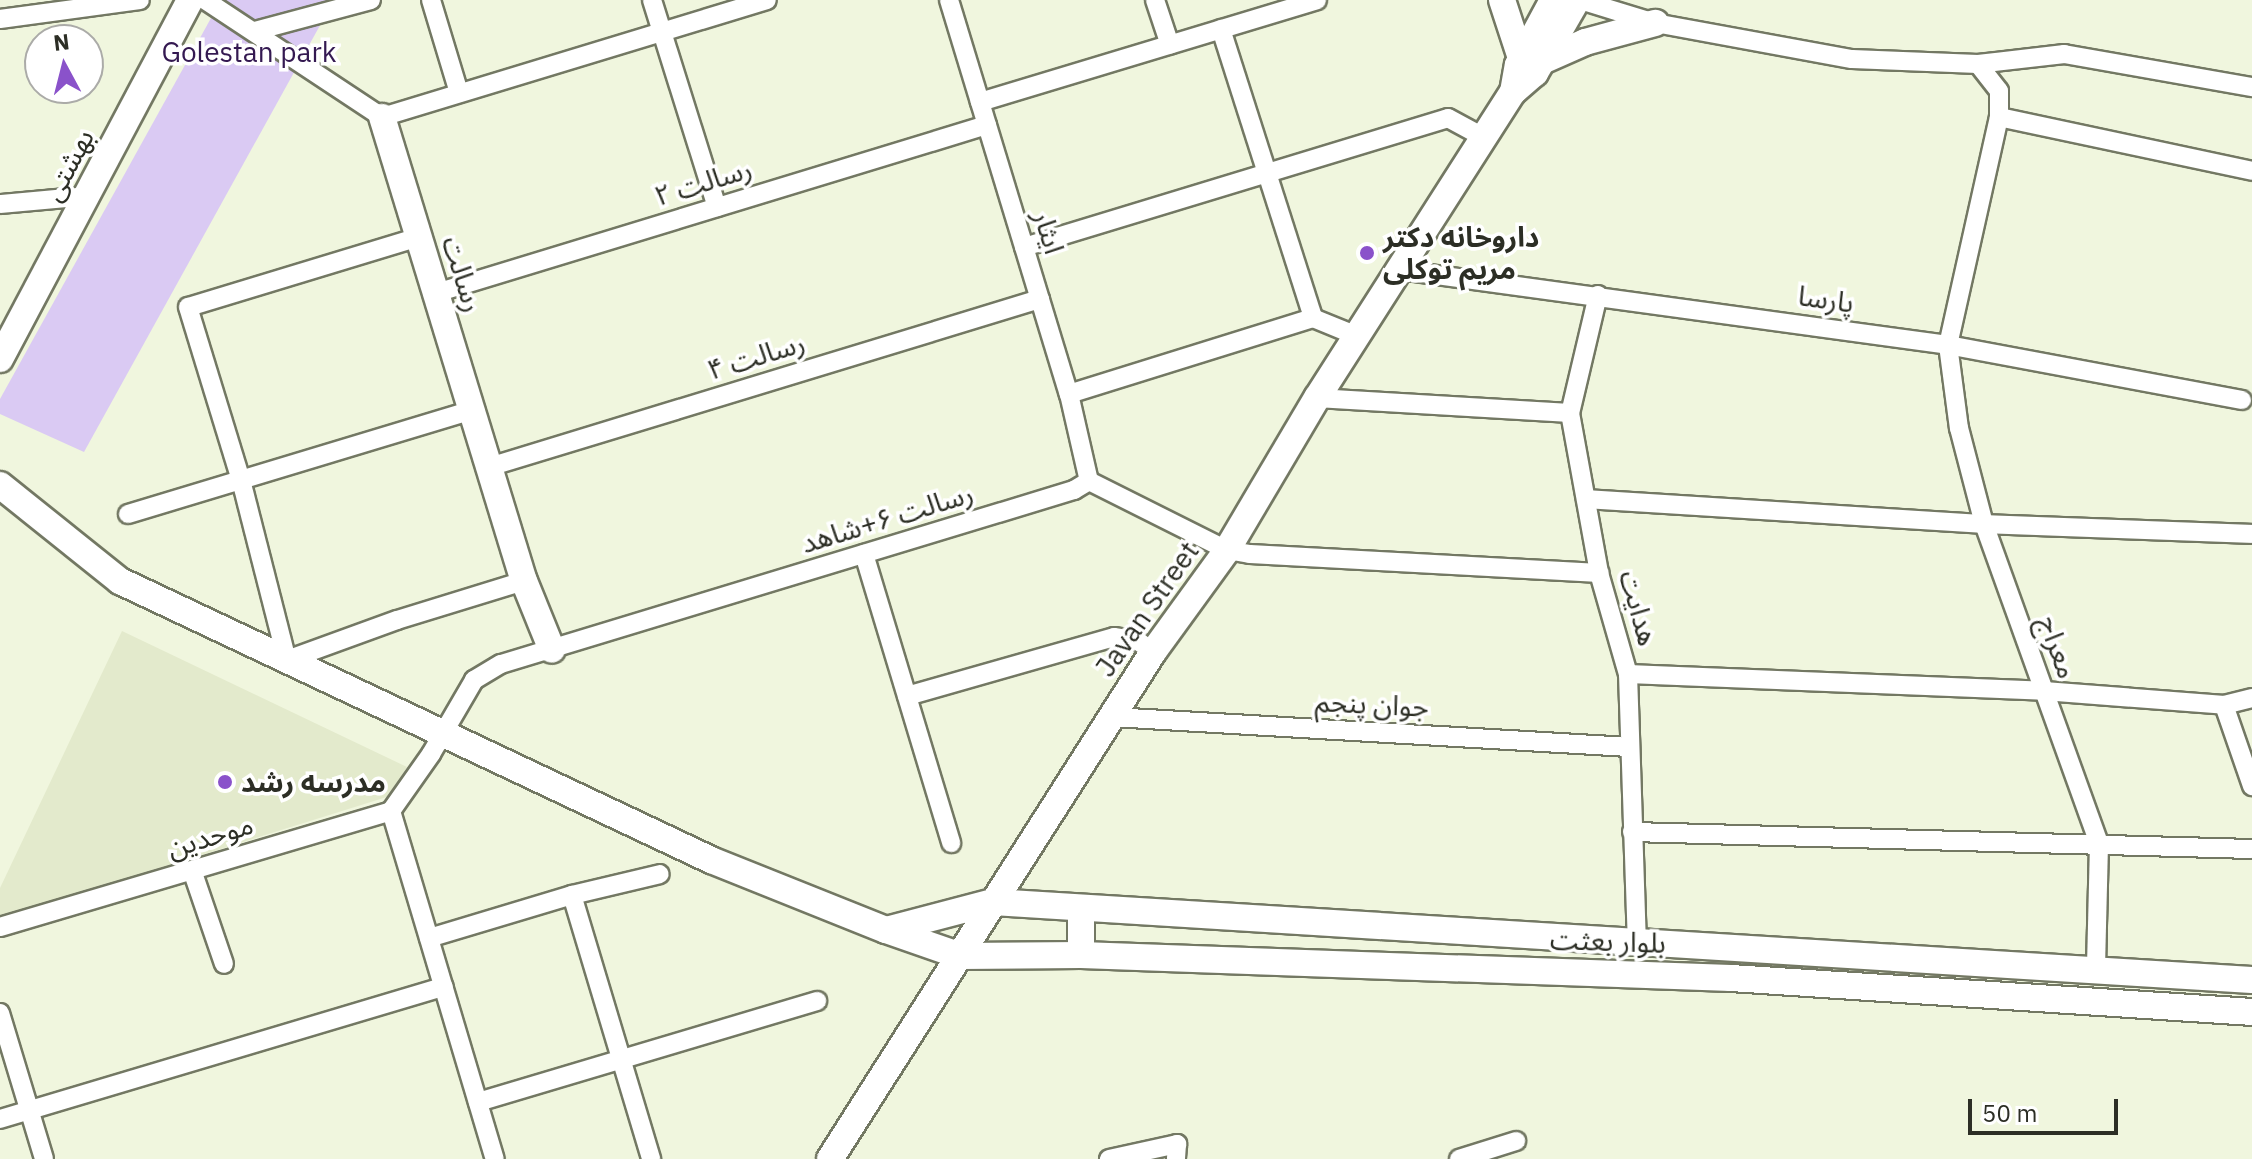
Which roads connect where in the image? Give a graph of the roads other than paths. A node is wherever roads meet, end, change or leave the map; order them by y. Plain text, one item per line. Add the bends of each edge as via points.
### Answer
1 (140, 0) edge
2 (190, 0) edge
3 (205, 0) edge
4 (371, 0) edge
5 (431, 0) edge
6 (652, 0) edge
7 (767, 0) edge
8 (949, 0) edge
9 (1155, 0) edge
10 (1317, 0) edge
11 (1502, 0) edge
12 (1553, 0) edge
13 (1579, 0) edge
14 (0, 19) edge
15 (1655, 23) junction
16 (1221, 29) junction
17 (255, 31) junction
18 (663, 31) junction
19 (1170, 45) junction
20 (1532, 60) junction
21 (1978, 64) junction
22 (2252, 87) edge
23 (459, 93) junction
24 (980, 102) junction
25 (382, 117) junction
26 (1999, 117) junction
27 (987, 125) junction
28 (1485, 138) junction
29 (2252, 171) edge
30 (1265, 174) junction
31 (88, 196) junction
32 (0, 204) edge
33 (717, 207) junction
34 (419, 237) junction
35 (1024, 247) junction
36 (1400, 270) junction
37 (436, 293) junction
38 (1598, 295) junction
39 (1040, 299) junction
40 (1313, 318) junction
41 (1357, 336) junction
42 (1948, 345) junction
43 (0, 359) edge
44 (1069, 394) junction
45 (1317, 398) junction
46 (2242, 400) dead end
47 (472, 410) junction
48 (1570, 413) junction
49 (489, 467) junction
50 (241, 480) junction
51 (1089, 481) junction
52 (0, 485) edge
53 (1586, 499) junction
54 (128, 514) dead end
55 (1984, 524) junction
56 (2252, 534) edge
57 (1227, 550) junction
58 (864, 554) junction
59 (1599, 573) junction
60 (524, 581) junction
61 (552, 650) junction
62 (1153, 652) junction
63 (287, 660) junction
64 (1628, 674) junction
65 (2044, 691) junction
66 (907, 696) junction
67 (2252, 698) edge
68 (2224, 705) junction
69 (1112, 717) junction
70 (443, 733) junction
71 (1629, 747) junction
72 (2252, 786) edge
73 (391, 811) junction
74 (1632, 832) junction
75 (951, 843) dead end
76 (2099, 844) junction
77 (2252, 849) edge
78 (192, 870) junction
79 (660, 874) dead end
80 (572, 895) junction
81 (993, 902) junction
82 (1086, 908) junction
83 (0, 927) edge
84 (886, 930) junction
85 (429, 938) junction
86 (1637, 941) junction
87 (1758, 948) junction
88 (1081, 955) junction
89 (961, 956) junction
90 (224, 964) dead end
91 (2096, 969) junction
92 (1757, 979) junction
93 (2252, 980) edge
94 (444, 987) junction
95 (817, 1001) dead end
96 (2252, 1012) edge
97 (2, 1026) edge
98 (621, 1060) junction
99 (478, 1102) junction
100 (29, 1111) junction
101 (0, 1119) edge
102 (1516, 1141) dead end
103 (1177, 1152) edge
104 (44, 1159) edge
105 (495, 1159) edge
106 (651, 1159) edge
107 (830, 1159) edge
108 (1109, 1159) edge
109 (1459, 1159) edge

1 - 14 street
2 - 31 main road, بهشتی
3 - 17 street
4 - 17 street
5 - 23 street
6 - 18 street
7 - 18 street
8 - 24 street, ایثار
9 - 19 street
10 - 16 street
11 - 20 main road
12 - 20 main road, Javan Street
13 - 15 street
13 - 20 main road, Javan Street
15 - 20 main road
15 - 21 street via 1852,59
16 - 19 street
16 - 30 street
17 - 25 street
18 - 23 street
18 - 33 street
19 - 24 street
20 - 28 main road, Javan Street
21 - 22 street via 2064,54
21 - 26 street via 1999,91
23 - 25 street
24 - 27 street, ایثار
25 - 34 main road, رسالت
26 - 29 street
26 - 42 street
27 - 33 street, رسالت ۲
27 - 35 street, ایثار
28 - 30 street via 1448,118
28 - 36 main road, Javan Street
30 - 35 street
30 - 40 street
31 - 32 street
31 - 43 main road, بهشتی
33 - 37 street, رسالت ۲
34 - 37 main road, رسالت
34 - 50 street via 188,307
35 - 39 street, ایثار
36 - 38 street, پارسا
36 - 41 main road, Javan Street
37 - 47 main road, رسالت
38 - 42 street, پارسا
38 - 48 street, هدایت
39 - 44 street, ایثار
39 - 49 street, رسالت ۴
40 - 41 street
40 - 44 street
41 - 45 main road, Javan Street
42 - 46 street, پارسا
42 - 55 street, معراج via 1959,428
44 - 51 street, ایثار
45 - 48 street
45 - 57 main road, Javan Street
47 - 49 main road, رسالت
47 - 50 street
48 - 53 street, هدایت
49 - 60 main road, رسالت
50 - 54 street
50 - 63 street
51 - 57 street
51 - 58 street, رسالت ۶+شاهد
52 - 63 main road, بلوار بعثت via 120,581
53 - 55 street
53 - 59 street, هدایت
55 - 56 street
55 - 65 street, معراج
57 - 59 street
57 - 62 main road, Javan Street
58 - 61 street, رسالت ۶+شاهد
58 - 66 street
59 - 64 street, هدایت
60 - 61 main road, رسالت
60 - 63 street
61 - 70 street via 501,664 474,680
62 - 66 street via 1138,641 1114,637
62 - 69 main road, Javan Street
63 - 70 main road, بلوار بعثت
64 - 65 street
64 - 71 street, هدایت
65 - 68 street
65 - 76 street, معراج
66 - 75 street
67 - 68 street
68 - 72 street
69 - 71 street, جوان پنجم
69 - 81 main road, Javan Street
70 - 73 street
70 - 84 main road, بلوار بعثت via 711,860
71 - 74 street, هدایت
73 - 78 street, موحدین
73 - 85 street
74 - 76 street
74 - 86 street, هدایت
76 - 77 street
76 - 91 street, معراج
78 - 83 street, موحدین
78 - 90 street
79 - 80 street
80 - 85 street
80 - 98 street
81 - 82 main road, بلوار بعثت
81 - 84 main road, بلوار بعثت
81 - 89 main road, Javan Street
82 - 86 main road, بلوار بعثت
82 - 88 main road via 1081,917
84 - 89 main road, بلوار بعثت
85 - 94 street
86 - 87 main road, بلوار بعثت
87 - 91 main road, بلوار بعثت
87 - 92 main road
88 - 89 main road, بلوار بعثت
88 - 92 main road, بلوار بعثت
89 - 107 main road, Javan Street
91 - 93 main road, بلوار بعثت
92 - 96 main road, بلوار بعثت
94 - 99 street
94 - 100 street
95 - 98 street
97 - 100 street
98 - 99 street
98 - 106 street
99 - 105 street
100 - 101 street
100 - 104 street
102 - 109 street
103 - 108 street

